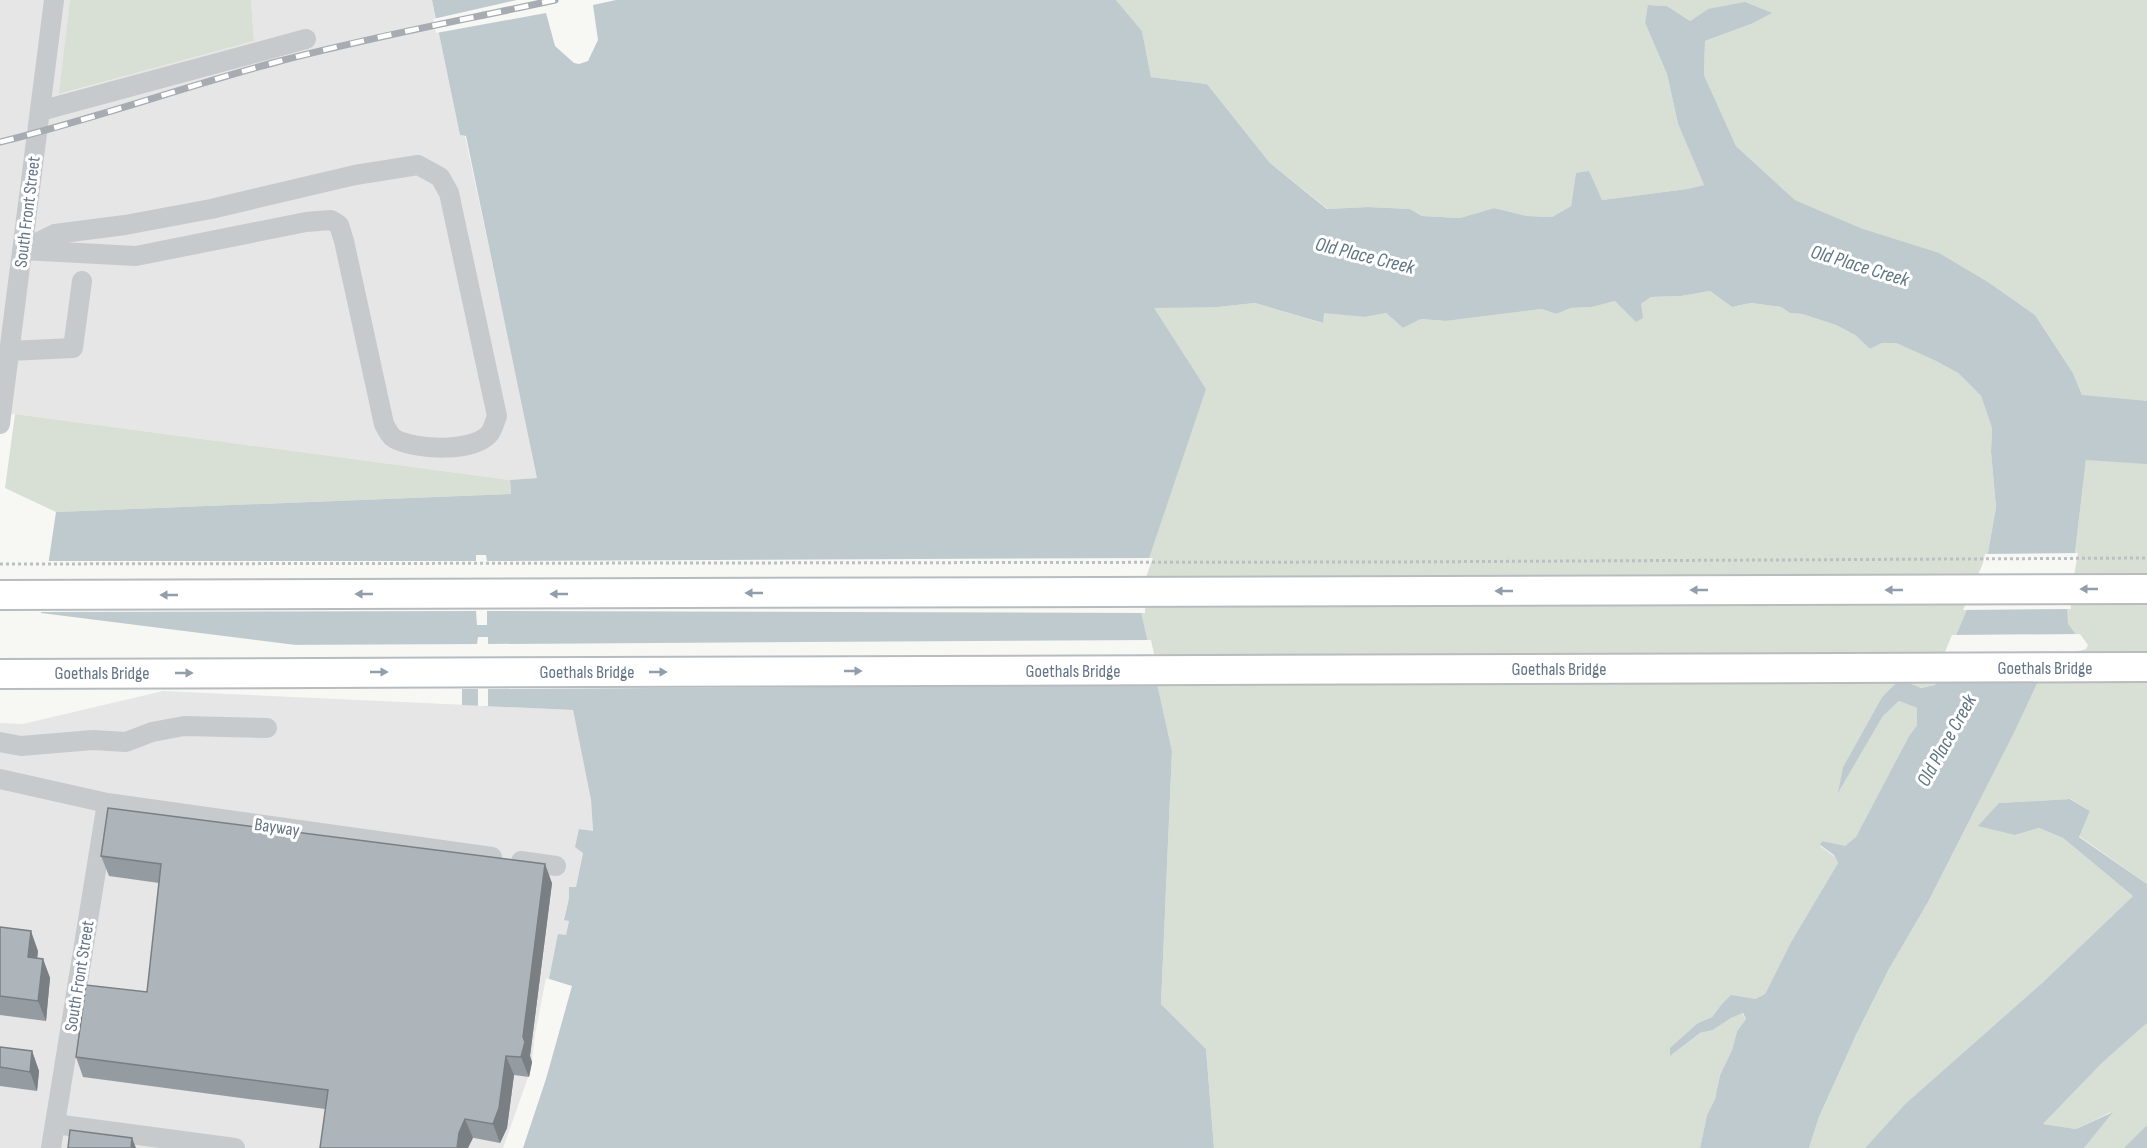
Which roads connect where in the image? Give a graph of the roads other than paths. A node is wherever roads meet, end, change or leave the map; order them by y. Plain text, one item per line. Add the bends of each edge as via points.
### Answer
1 (54, 0) edge
2 (306, 39) dead end
3 (40, 111) junction
4 (22, 250) junction
5 (82, 281) dead end
6 (9, 351) junction
7 (0, 424) edge
8 (2147, 589) edge
9 (0, 595) edge
10 (2147, 668) edge
11 (0, 674) edge
12 (267, 728) dead end
13 (0, 742) edge
14 (0, 779) edge
15 (107, 803) junction
16 (556, 866) dead end
17 (55, 1124) junction
18 (161, 1143) edge
19 (51, 1148) edge
20 (235, 1148) edge

1 - 3 street, South Front Street
2 - 3 street
3 - 4 street, South Front Street
4 - 4 street via 136,255 331,220 339,225 344,241 388,432 395,439 445,448 481,441 491,433 497,416 449,193 440,177 418,165 355,175 211,209 55,234
4 - 6 street, South Front Street
5 - 6 street via 74,348
6 - 7 street, South Front Street
8 -> 9 highway
11 -> 10 highway, Goethals Bridge
12 - 13 street via 184,726 126,742 93,740 21,746
14 - 15 street, Bayway
15 - 16 street, Bayway
15 - 17 street, South Front Street
17 - 18 street
17 - 19 street, South Front Street
18 - 20 street

